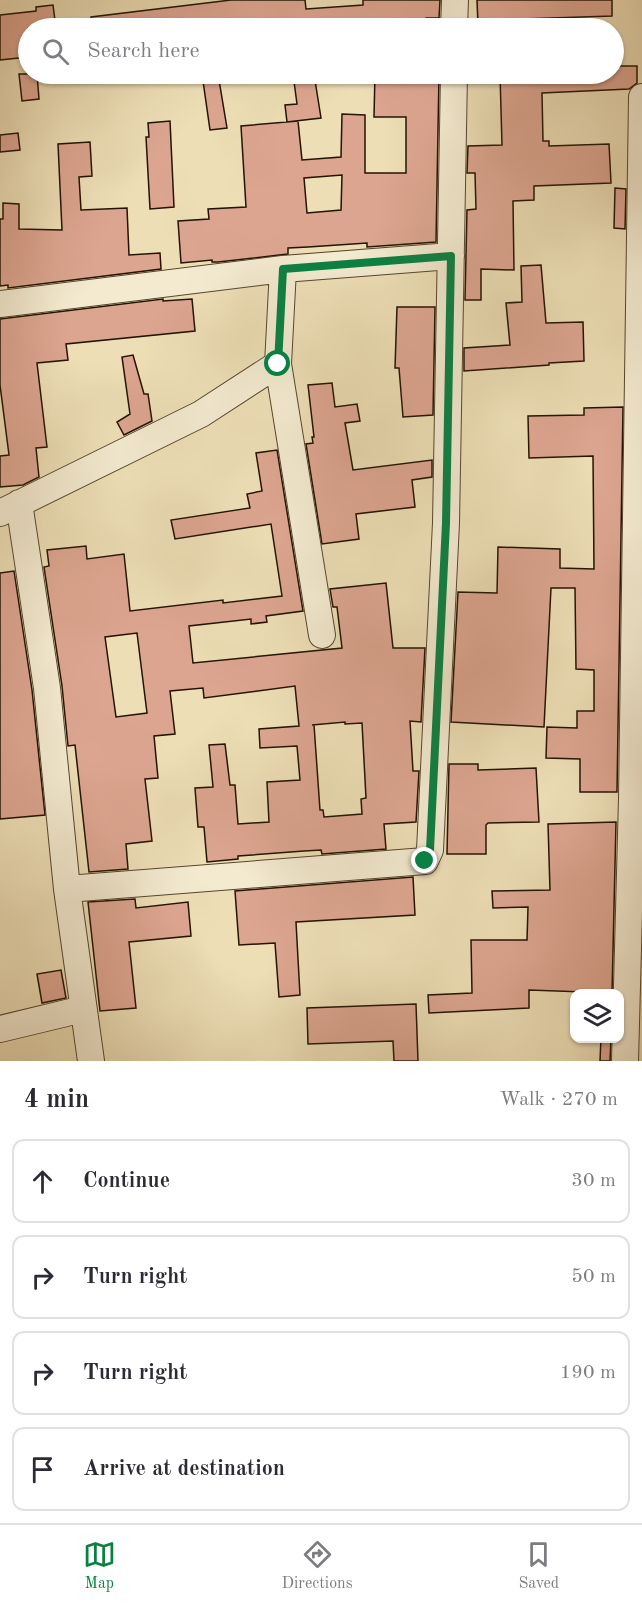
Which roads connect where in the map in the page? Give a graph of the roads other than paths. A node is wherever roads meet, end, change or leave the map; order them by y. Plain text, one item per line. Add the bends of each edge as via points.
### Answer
1 (455, 0) edge
2 (454, 18) edge
3 (454, 84) edge
4 (642, 97) edge
5 (641, 125) edge
6 (451, 256) junction
7 (283, 269) junction
8 (0, 304) edge
9 (278, 364) junction
10 (9, 508) edge
11 (322, 635) dead end
12 (67, 889) junction
13 (83, 1009) junction
14 (0, 1029) edge
15 (631, 1054) edge
16 (91, 1061) edge

1 - 2 street
3 - 6 street
4 - 5 street
5 - 15 street
6 - 7 street
6 - 12 street via 446,523 430,850 425,861
7 - 8 street
7 - 9 street
9 - 10 street via 201,414
9 - 11 street
10 - 12 street via 47,688
12 - 13 street
13 - 14 street
13 - 16 street

